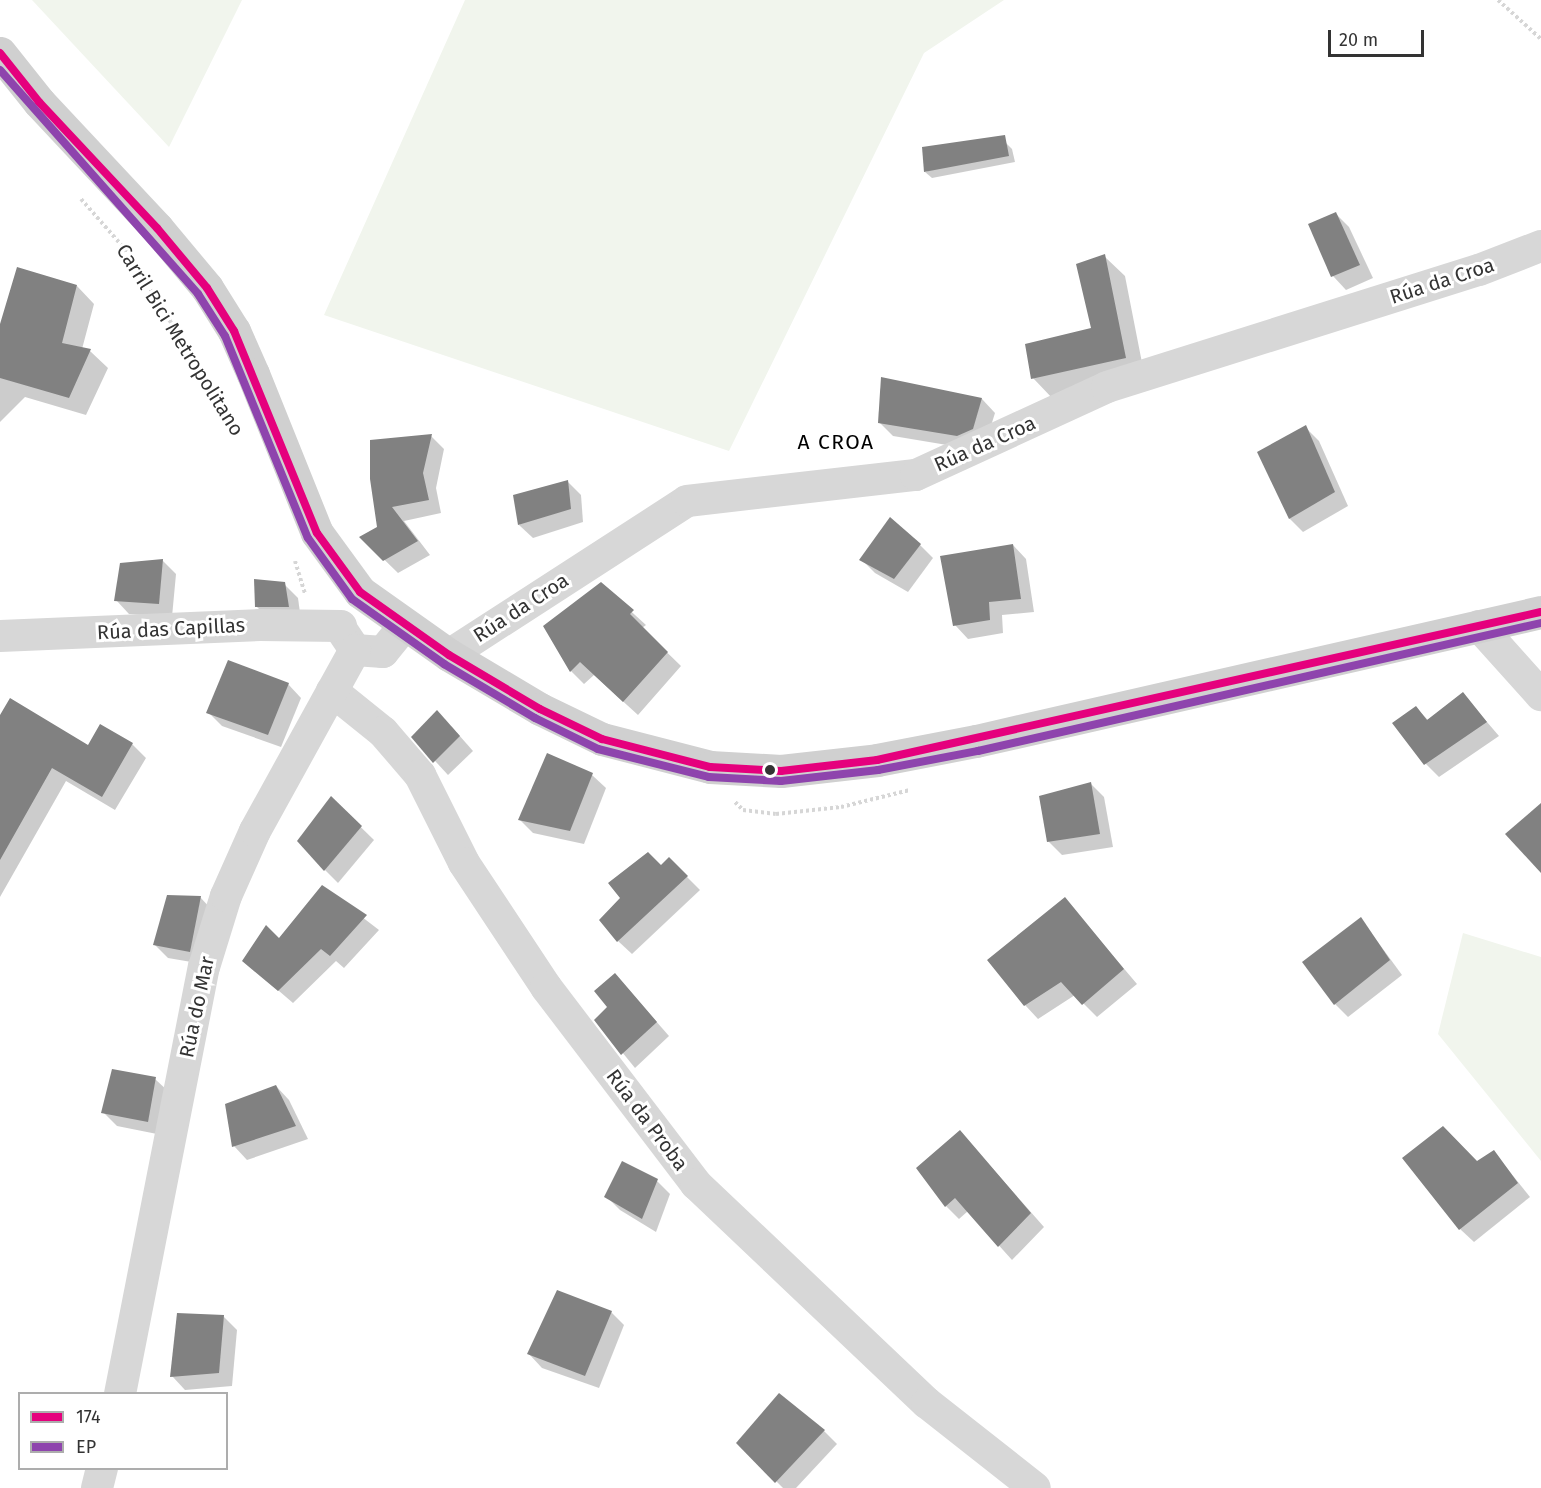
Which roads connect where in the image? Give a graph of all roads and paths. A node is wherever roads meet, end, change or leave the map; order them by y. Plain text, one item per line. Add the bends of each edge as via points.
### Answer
1 (1498, 0) edge
2 (1541, 39) edge
3 (0, 53) edge
4 (74, 191) dead end
5 (1541, 246) edge
6 (238, 430) dead end
7 (360, 592) junction
8 (1541, 612) edge
9 (404, 626) junction
10 (1479, 626) junction
11 (0, 636) edge
12 (348, 638) junction
13 (448, 655) junction
14 (332, 691) junction
15 (1541, 695) edge
16 (120, 1392) edge
17 (102, 1470) edge
18 (97, 1488) edge
19 (1035, 1488) edge

1 - 2 path
3 - 7 main road via 39,102 157,228 207,288 234,331 317,533
4 - 6 path, Carril Bici Metropolitano via 125,249
5 - 13 street, Rúa da Croa via 1479,270 1107,387 916,476 687,501
7 - 9 main road
7 - 12 street, Rúa do Mar via 345,613
8 - 10 main road
9 - 12 street, Rúa das Capillas via 383,652
9 - 13 main road
10 - 13 main road via 976,741 877,760 781,771 710,767 602,740
10 - 15 street
11 - 12 street, Rúa das Capillas via 260,625
12 - 14 street, Rúa do Mar
14 - 16 street, Rúa do Mar via 255,831 226,896 204,967
14 - 19 street, Rúa da Proba via 383,732 420,775 464,862 546,987 696,1184 927,1403
17 - 18 street

